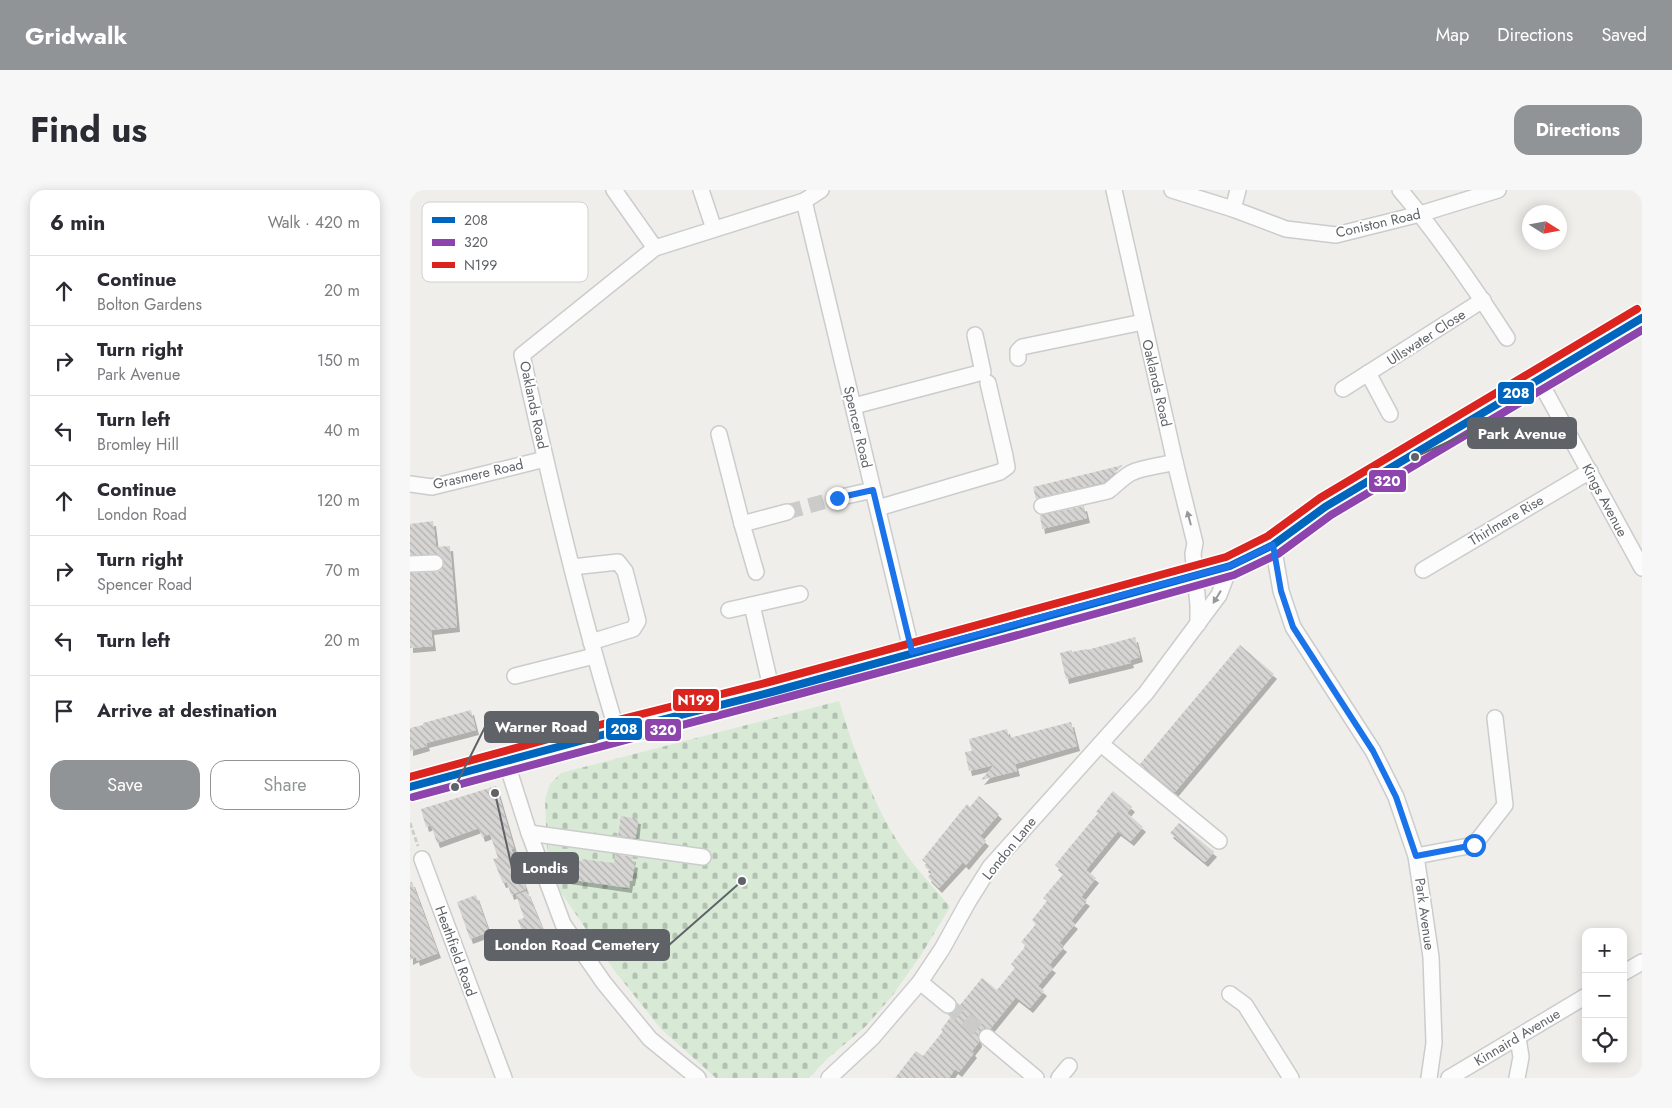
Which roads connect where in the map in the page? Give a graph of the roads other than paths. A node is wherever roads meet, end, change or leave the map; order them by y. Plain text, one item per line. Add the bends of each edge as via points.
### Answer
1 (614, 190) edge
2 (701, 190) edge
3 (821, 190) edge
4 (1114, 190) edge
5 (1172, 190) edge
6 (1238, 190) edge
7 (1400, 190) edge
8 (1498, 190) edge
9 (804, 201) junction
10 (1232, 209) junction
11 (1420, 214) junction
12 (714, 229) junction
13 (655, 248) junction
14 (1483, 300) junction
15 (1642, 318) edge
16 (1143, 322) junction
17 (975, 335) dead end
18 (1506, 338) dead end
19 (1018, 358) dead end
20 (1368, 373) junction
21 (1539, 380) junction
22 (988, 383) dead end
23 (1343, 389) dead end
24 (854, 406) junction
25 (1390, 414) dead end
26 (719, 434) dead end
27 (545, 458) junction
28 (1176, 466) junction
29 (1590, 471) junction
30 (410, 484) edge
31 (873, 490) junction
32 (837, 498) tunnel mouth
33 (1042, 506) dead end
34 (878, 508) junction
35 (787, 512) tunnel mouth
36 (742, 524) junction
37 (1273, 545) junction
38 (435, 563) dead end
39 (410, 564) edge
40 (1230, 566) junction
41 (572, 567) junction
42 (1642, 568) edge
43 (1423, 570) dead end
44 (756, 572) dead end
45 (1195, 575) junction
46 (800, 594) dead end
47 (752, 605) junction
48 (729, 610) dead end
49 (1198, 624) junction
50 (593, 649) junction
51 (912, 652) junction
52 (515, 676) dead end
53 (772, 692) junction
54 (1495, 718) dead end
55 (617, 731) junction
56 (1101, 744) junction
57 (506, 761) junction
58 (410, 787) edge
59 (529, 833) junction
60 (1219, 841) dead end
61 (1416, 856) junction
62 (703, 857) dead end
63 (422, 859) road end
64 (1642, 962) edge
65 (1627, 971) edge
66 (920, 982) junction
67 (1230, 994) dead end
68 (1582, 998) edge
69 (948, 1006) tunnel mouth
70 (987, 1037) tunnel mouth
71 (1518, 1038) junction
72 (1069, 1066) dead end
73 (838, 1075) edge
74 (1429, 1076) edge
75 (504, 1078) edge
76 (698, 1078) edge
77 (1036, 1078) edge
78 (1059, 1078) edge
79 (1290, 1078) edge
80 (1447, 1078) edge
81 (1517, 1078) edge

1 - 13 street
2 - 12 street
3 - 9 street, Oaklands Road
4 - 16 street, Oaklands Road
5 - 10 street, Coniston Road
6 - 10 street
7 - 11 street
8 - 11 street, Coniston Road
9 - 12 street, Oaklands Road
9 - 24 street, Spencer Road
10 - 11 street, Coniston Road via 1286,229 1336,235
11 - 14 street
12 - 13 street, Oaklands Road
13 - 27 street, Oaklands Road via 522,355
14 - 18 street
14 - 20 street, Ullswater Close
15 - 21 main road
16 - 19 street via 1022,347
16 - 28 street, Oaklands Road
17 - 24 street via 982,372
20 - 23 street, Ullswater Close
20 - 25 street
21 - 29 street, Kings Avenue
21 - 37 main road via 1326,507
22 - 34 street via 1007,467 1000,472
24 - 31 street, Spencer Road
26 - 36 street
27 - 30 street, Grasmere Road via 432,487
27 - 41 street, Oaklands Road
28 - 33 street via 1133,472 1108,490
45 -> 28 street, Oaklands Road via 1193,554 1196,544
29 - 42 street, Kings Avenue
29 - 43 street, Thirlmere Rise
31 - 32 street
31 - 34 street, Spencer Road
34 - 51 street, Spencer Road
35 - 36 street
36 - 44 street
37 - 40 main road
37 - 61 street, Park Avenue via 1281,591 1293,627 1373,751 1396,797
38 - 39 street
40 - 45 main road
40 -> 49 street, London Lane via 1219,595
41 - 50 street, Oaklands Road
41 - 50 street via 618,562 625,571 638,621 633,629
45 - 49 street
45 - 51 main road
46 - 47 street
47 - 48 street
47 - 53 street
49 - 56 street, London Lane via 1146,693
50 - 52 street
50 - 55 street, Oaklands Road
51 - 53 main road
53 - 55 main road
54 - 61 street via 1505,805 1474,845
55 - 57 main road
56 - 60 street
56 - 66 street, London Lane via 990,866
57 - 58 main road
57 - 59 street
59 - 62 street
59 - 76 street via 563,924 604,983 650,1039
61 - 74 street, Park Avenue via 1432,957 1434,1043
63 - 75 street, Heathfield Road
64 - 65 street
66 - 69 street
66 - 73 street, London Lane
67 - 79 street via 1245,1005
68 - 71 street, Kinnaird Avenue
70 - 77 street
71 - 80 street, Kinnaird Avenue
71 - 81 street via 1521,1057
72 - 78 street
74 - 80 street, Kinnaird Avenue

